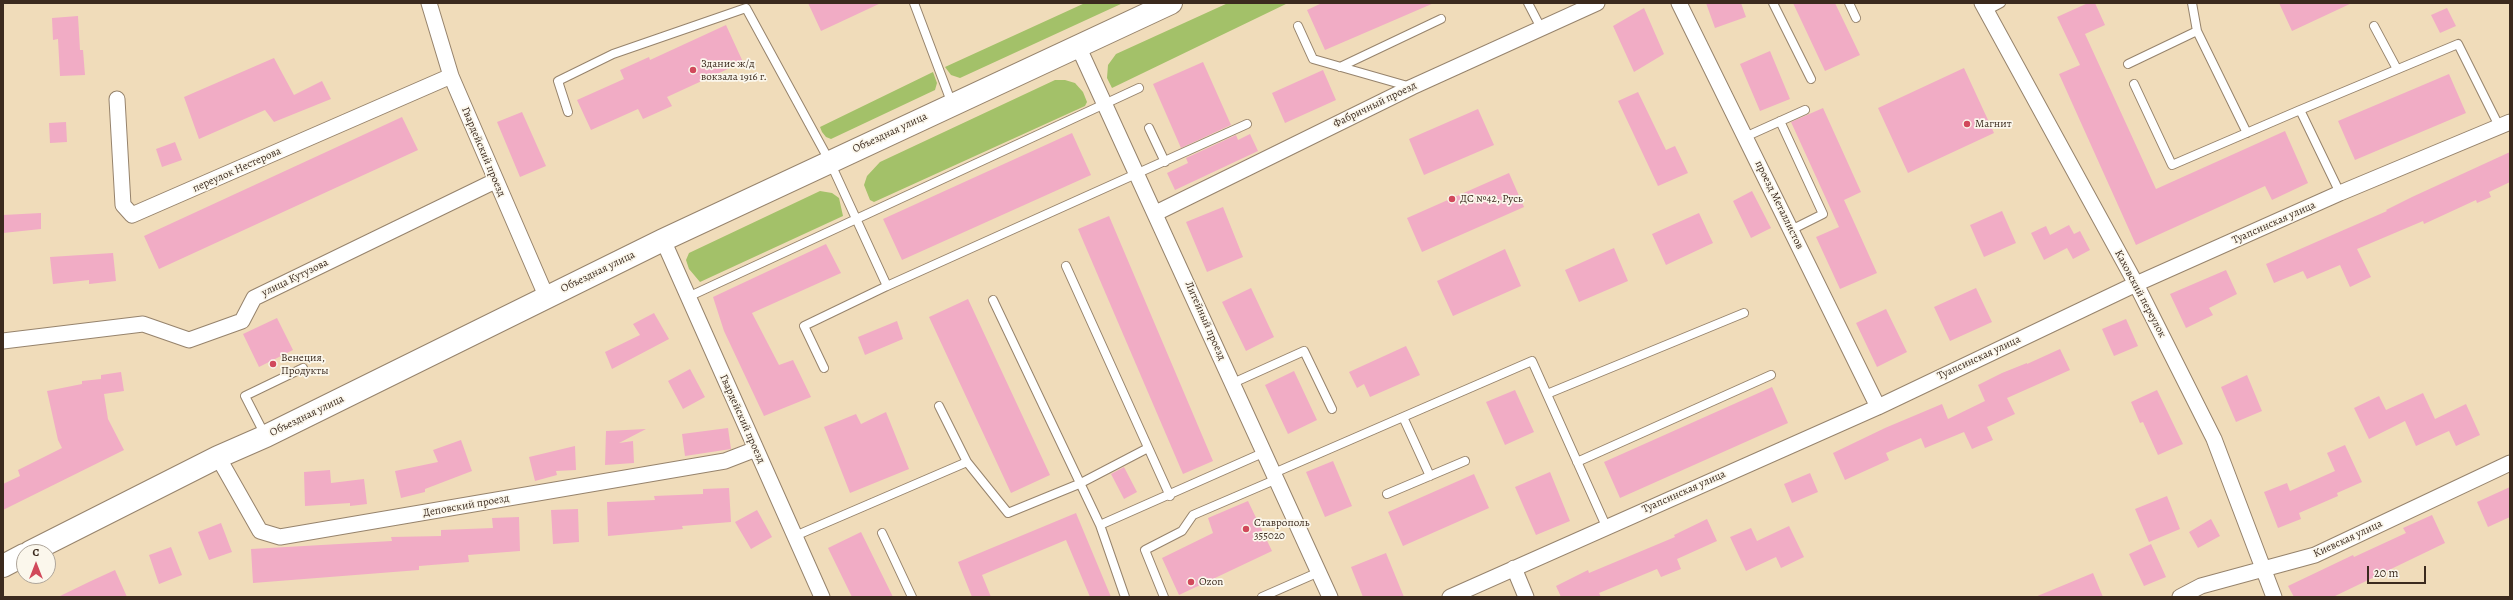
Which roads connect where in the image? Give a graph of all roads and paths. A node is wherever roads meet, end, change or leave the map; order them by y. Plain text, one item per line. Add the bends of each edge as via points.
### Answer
1 (429, 3) edge
2 (1171, 3) edge
3 (1528, 3) edge
4 (1597, 3) edge
5 (1679, 3) edge
6 (1773, 3) edge
7 (1849, 3) edge
8 (2001, 3) edge
9 (2192, 3) edge
10 (917, 4) edge
11 (1984, 7) edge
12 (1856, 18) dead end
13 (1441, 19) dead end
14 (1298, 26) dead end
15 (2374, 26) dead end
16 (1541, 28) junction
17 (2197, 32) junction
18 (1078, 46) junction
19 (2128, 64) dead end
20 (1340, 67) junction
21 (2397, 69) junction
22 (451, 76) junction
23 (1811, 79) dead end
24 (2134, 84) dead end
25 (1412, 87) junction
26 (1139, 88) dead end
27 (117, 100) dead end
28 (1104, 103) junction
29 (952, 104) junction
30 (1805, 110) dead end
31 (2300, 110) junction
32 (568, 112) dead end
33 (1780, 121) junction
34 (1247, 124) dead end
35 (2505, 124) edge
36 (1149, 128) dead end
37 (2247, 133) junction
38 (1745, 137) junction
39 (830, 162) junction
40 (1165, 162) junction
41 (1137, 175) junction
42 (495, 181) junction
43 (2340, 193) junction
44 (1156, 212) junction
45 (856, 218) junction
46 (1791, 230) junction
47 (663, 240) junction
48 (1066, 266) dead end
49 (2136, 284) junction
50 (887, 286) junction
51 (688, 296) junction
52 (547, 298) junction
53 (993, 300) dead end
54 (1744, 313) dead end
55 (3, 341) edge
56 (303, 368) dead end
57 (824, 368) dead end
58 (1772, 375) dead end
59 (1233, 383) junction
60 (1547, 394) junction
61 (939, 406) dead end
62 (1878, 407) junction
63 (1332, 409) dead end
64 (1403, 417) junction
65 (266, 436) junction
66 (1148, 448) junction
67 (756, 450) junction
68 (1265, 452) junction
69 (218, 457) junction
70 (1465, 461) dead end
71 (967, 462) junction
72 (1577, 462) junction
73 (2510, 463) edge
74 (1275, 476) junction
75 (1430, 476) junction
76 (1080, 484) junction
77 (1387, 494) dead end
78 (1170, 496) junction
79 (1100, 525) junction
80 (1606, 526) junction
81 (882, 533) dead end
82 (795, 536) junction
83 (46, 544) edge
84 (16, 559) edge
85 (3, 566) edge
86 (1514, 568) junction
87 (2262, 569) junction
88 (1319, 572) junction
89 (822, 597) edge
90 (912, 597) edge
91 (1125, 597) edge
92 (1164, 597) edge
93 (1262, 597) edge
94 (1330, 597) edge
95 (1450, 597) edge
96 (1526, 597) edge
97 (2180, 597) edge
98 (2274, 597) edge

1 - 22 street, Гвардейский проезд
2 - 18 main road, Объездная улица
3 - 16 lane
4 - 16 street, Фабричный проезд
5 - 38 street, проезд Металлистов
6 - 23 lane
7 - 12 lane
8 - 11 lane
9 - 17 lane
10 - 29 lane
11 - 49 street, Каховский переулок
13 - 20 lane
14 - 20 lane via 1312,59
15 - 21 lane
16 - 25 street, Фабричный проезд
17 - 19 lane
17 - 37 lane
18 - 28 street, Литейный проезд
18 - 29 main road, Объездная улица
20 - 25 lane
21 - 31 lane
21 - 35 lane via 2458,44
22 - 27 street, переулок Нестерова via 132,216 123,205
22 - 42 street, Гвардейский проезд
24 - 37 lane via 2172,165
25 - 44 street, Фабричный проезд
26 - 28 lane
28 - 41 street, Литейный проезд
28 - 45 lane
29 - 39 main road, Объездная улица
30 - 33 lane
31 - 37 lane
31 - 43 lane
32 - 39 lane via 558,82 613,54 746,8
33 - 38 lane
33 - 46 lane via 1823,214
34 - 40 lane
35 - 43 street, Туапсинская улица
36 - 40 lane
38 - 46 street, проезд Металлистов
39 - 45 lane
39 - 47 main road, Объездная улица
40 - 41 lane
41 - 44 street, Литейный проезд
41 - 50 lane
42 - 52 street, Гвардейский проезд
42 - 55 street, улица Кутузова via 254,298 242,321 189,340 143,324
43 - 49 street, Туапсинская улица
44 - 59 street, Литейный проезд
45 - 50 lane
45 - 51 lane
46 - 62 street, проезд Металлистов
47 - 51 street, Гвардейский проезд
47 - 52 main road, Объездная улица
48 - 66 lane
49 - 62 street, Туапсинская улица
49 - 87 street, Каховский переулок via 2214,439
50 - 57 lane via 804,326
51 - 67 street, Гвардейский проезд
52 - 65 main road, Объездная улица
53 - 76 lane
54 - 60 lane
56 - 65 lane via 245,396
58 - 72 lane
59 - 63 lane via 1304,351
59 - 68 street, Литейный проезд
60 - 64 lane via 1532,361
60 - 72 lane
61 - 71 lane
62 - 80 street, Туапсинская улица
64 - 74 lane
64 - 75 lane
65 - 69 main road, Объездная улица
66 - 76 lane
66 - 78 lane
67 - 69 street, Деповский проезд via 725,461 280,537 260,532
67 - 82 street, Гвардейский проезд
68 - 74 street, Литейный проезд
68 - 78 lane
69 - 83 main road, Объездная улица
70 - 75 lane
71 - 76 lane via 1008,512
71 - 82 lane
72 - 80 lane
73 - 87 street, Киевская улица via 2315,555
74 - 88 street, Литейный проезд
74 - 92 lane via 1193,515 1182,531 1145,550
75 - 77 lane
76 - 79 lane
78 - 79 lane
79 - 91 lane via 1126,593
80 - 86 street, Туапсинская улица
81 - 90 lane
82 - 89 street, Гвардейский проезд
84 - 85 main road
86 - 95 street, Туапсинская улица
86 - 96 street
87 - 97 street, Киевская улица via 2202,586
87 - 98 street, Каховский переулок
88 - 93 lane
88 - 94 street, Литейный проезд

